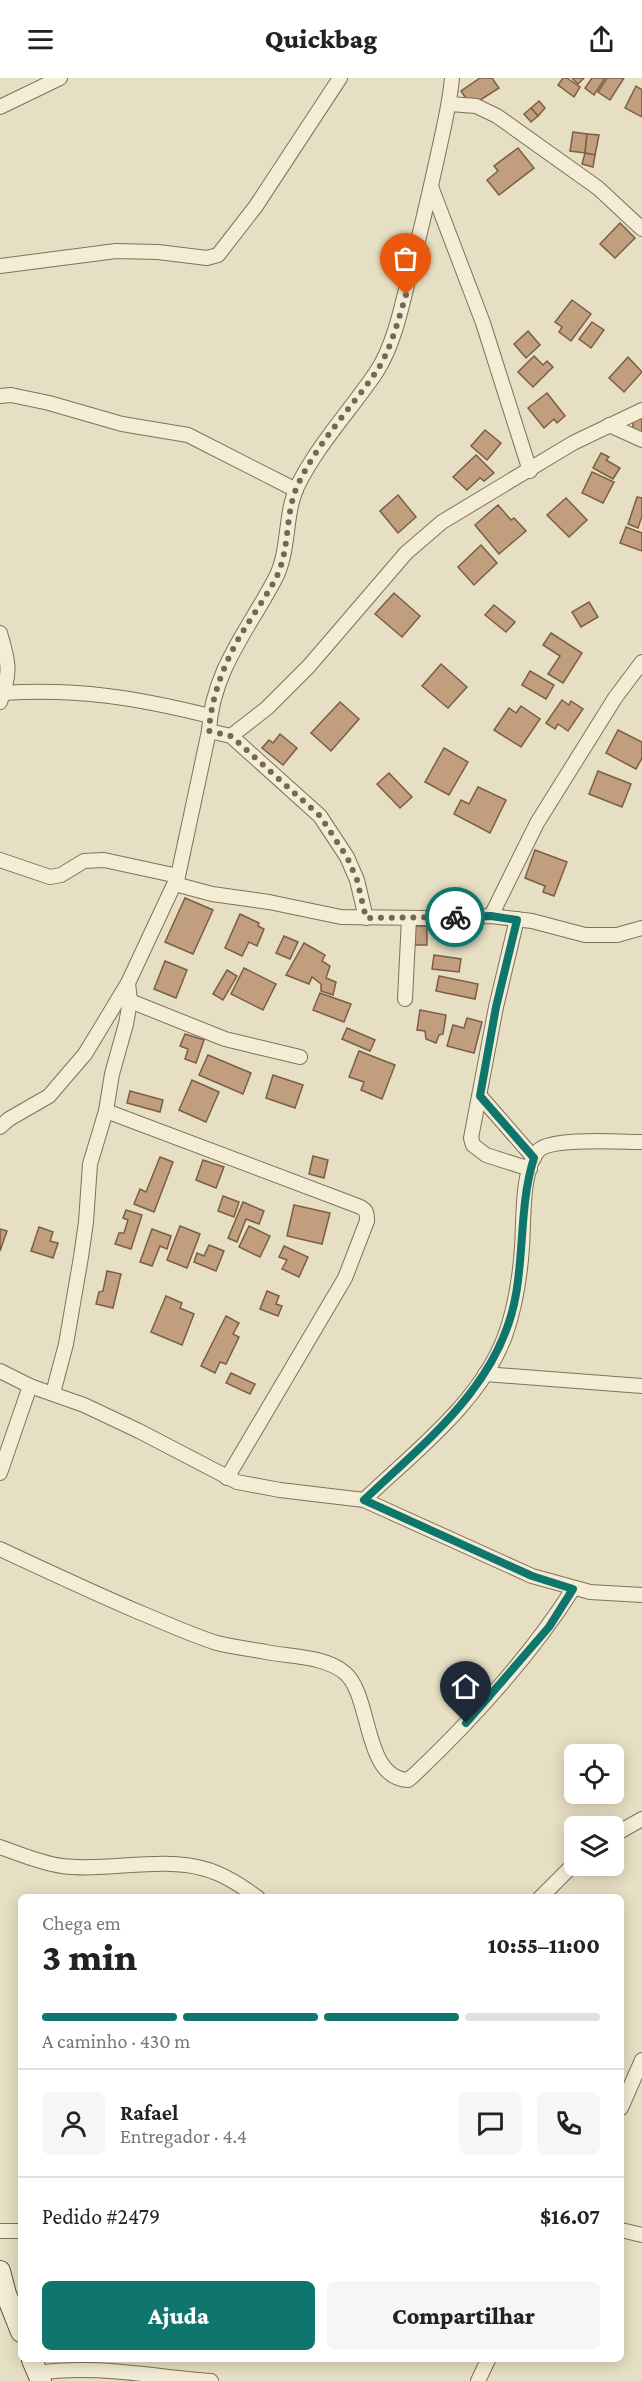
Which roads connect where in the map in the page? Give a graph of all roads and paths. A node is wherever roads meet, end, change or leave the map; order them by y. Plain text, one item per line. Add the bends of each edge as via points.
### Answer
1 (60, 78) edge
2 (340, 78) edge
3 (452, 78) edge
4 (450, 104) junction
5 (0, 106) edge
6 (432, 189) junction
7 (642, 229) edge
8 (0, 266) edge
9 (0, 396) edge
10 (642, 410) edge
11 (609, 425) junction
12 (642, 440) edge
13 (530, 471) junction
14 (296, 490) junction
15 (0, 633) edge
16 (642, 662) edge
17 (2, 698) edge
18 (210, 716) junction
19 (209, 731) junction
20 (231, 736) junction
21 (0, 860) edge
22 (177, 880) junction
23 (491, 916) junction
24 (366, 918) junction
25 (409, 918) junction
26 (517, 920) junction
27 (642, 928) edge
28 (128, 983) junction
29 (405, 999) dead end
30 (130, 1001) junction
31 (106, 1018) junction
32 (126, 1024) junction
33 (300, 1057) dead end
34 (480, 1096) junction
35 (106, 1111) junction
36 (0, 1127) edge
37 (642, 1142) edge
38 (532, 1163) junction
39 (0, 1371) edge
40 (485, 1374) junction
41 (30, 1386) junction
42 (642, 1386) edge
43 (53, 1393) junction
44 (0, 1473) edge
45 (227, 1478) junction
46 (364, 1500) junction
47 (0, 1549) edge
48 (573, 1589) junction
49 (642, 1595) edge
50 (642, 1819) edge
51 (624, 1829) edge
52 (0, 1847) edge
53 (564, 1874) edge
54 (253, 1894) edge
55 (544, 1894) edge
56 (642, 2060) edge
57 (624, 2101) edge
58 (0, 2231) edge
59 (18, 2231) edge
60 (624, 2231) edge
61 (642, 2235) edge
62 (0, 2271) edge
63 (18, 2324) edge
64 (487, 2362) edge
65 (37, 2371) edge
66 (211, 2381) edge
67 (478, 2381) edge

1 - 5 street
2 - 8 street via 256,206 218,255 207,258 116,251
3 - 4 street
4 - 6 street
4 - 7 street via 476,106 496,116 598,188
6 - 13 street via 483,323
6 - 14 street via 406,295 378,370 331,432
9 - 14 street via 11,395 122,424 188,435
10 - 11 street
11 - 12 street
11 - 13 street
13 - 20 street via 442,522 406,553 309,666 267,708
14 - 18 street via 276,578 234,650
15 - 17 street via 9,677
16 - 23 street via 537,823
17 - 18 street via 45,690 92,693
18 - 19 street
19 - 20 street
19 - 22 street
20 - 24 street via 320,816 347,857
21 - 22 street via 50,877 62,875 84,861 104,860
22 - 24 street via 212,894
22 - 28 street
23 - 25 street
23 - 26 street
24 - 25 street
25 - 29 street
26 - 27 street via 585,935 617,935
26 - 34 street
28 - 30 street
28 - 31 street
30 - 32 street
30 - 33 street via 225,1039
31 - 32 street
31 - 36 street via 85,1054 49,1096
32 - 35 street
34 - 38 street
34 - 38 street via 473,1145 486,1155
35 - 43 street via 90,1164 81,1257
35 - 45 street via 367,1212 345,1278
37 - 38 street via 549,1144 540,1149
38 - 40 street via 516,1296 505,1337
39 - 41 street
40 - 42 street
40 - 46 street via 455,1413
41 - 43 street
41 - 44 street
43 - 45 street via 139,1431
45 - 46 street via 280,1490
46 - 48 street via 532,1576
47 - 48 street via 192,1634 333,1665 353,1682 375,1751 397,1780 408,1780 414,1775 481,1708 549,1627
48 - 49 street
50 - 51 street
52 - 54 street via 63,1866 179,1864 205,1869
53 - 55 street
56 - 57 street
58 - 59 street
60 - 61 street
62 - 63 street
64 - 67 street
65 - 66 street via 108,2371

